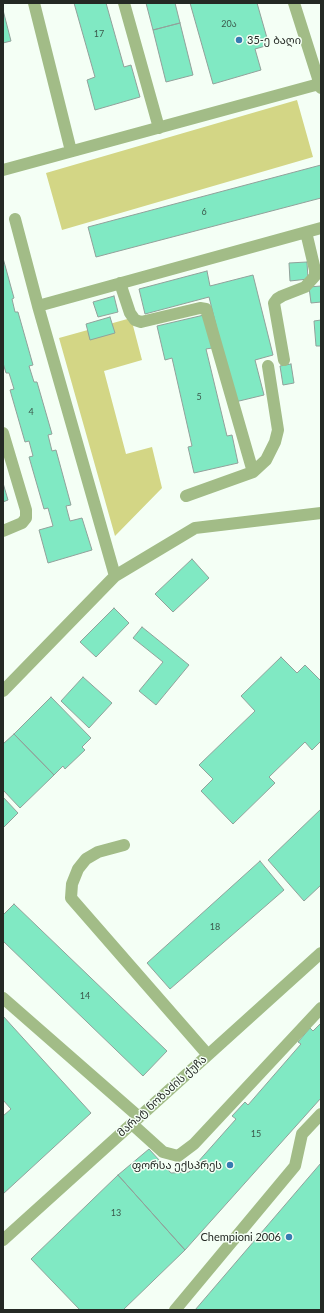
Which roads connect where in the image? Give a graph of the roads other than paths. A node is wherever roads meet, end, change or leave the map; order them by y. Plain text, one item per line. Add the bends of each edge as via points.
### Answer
1 (34, 3) edge
2 (124, 3) edge
3 (294, 3) edge
4 (319, 80) edge
5 (159, 128) junction
6 (71, 151) junction
7 (3, 170) edge
8 (15, 218) dead end
9 (321, 228) edge
10 (306, 232) junction
11 (120, 283) junction
12 (38, 306) junction
13 (284, 360) dead end
14 (268, 366) dead end
15 (3, 433) edge
16 (253, 472) junction
17 (186, 496) dead end
18 (321, 513) edge
19 (3, 531) edge
20 (115, 576) junction
21 (3, 691) edge
22 (124, 845) dead end
23 (321, 953) edge
24 (3, 998) edge
25 (321, 1008) edge
26 (208, 1055) junction
27 (321, 1114) edge
28 (136, 1120) junction
29 (3, 1240) edge
30 (175, 1310) edge

1 - 6 street
2 - 5 street
3 - 4 street
4 - 5 street
5 - 6 street
6 - 7 street
8 - 12 street
9 - 10 street
10 - 11 street
10 - 13 street via 315,276 305,287 282,296 274,304
11 - 12 street
11 - 16 street via 130,313 135,320 141,322 200,308 206,309
12 - 20 street
14 - 16 street via 278,430 266,460
15 - 19 street via 26,510 26,518 22,523
16 - 17 street
18 - 20 street via 195,528
20 - 21 street
22 - 26 street via 98,852 86,859 78,869 72,884 71,898
23 - 26 street, მარატ ნოზაძის ქუჩა
24 - 28 street
25 - 28 street via 194,1144 178,1156 163,1152
26 - 28 street, მარატ ნოზაძის ქუჩა
27 - 30 street via 302,1134 296,1166
28 - 29 street, მარატ ნოზაძის ქუჩა

